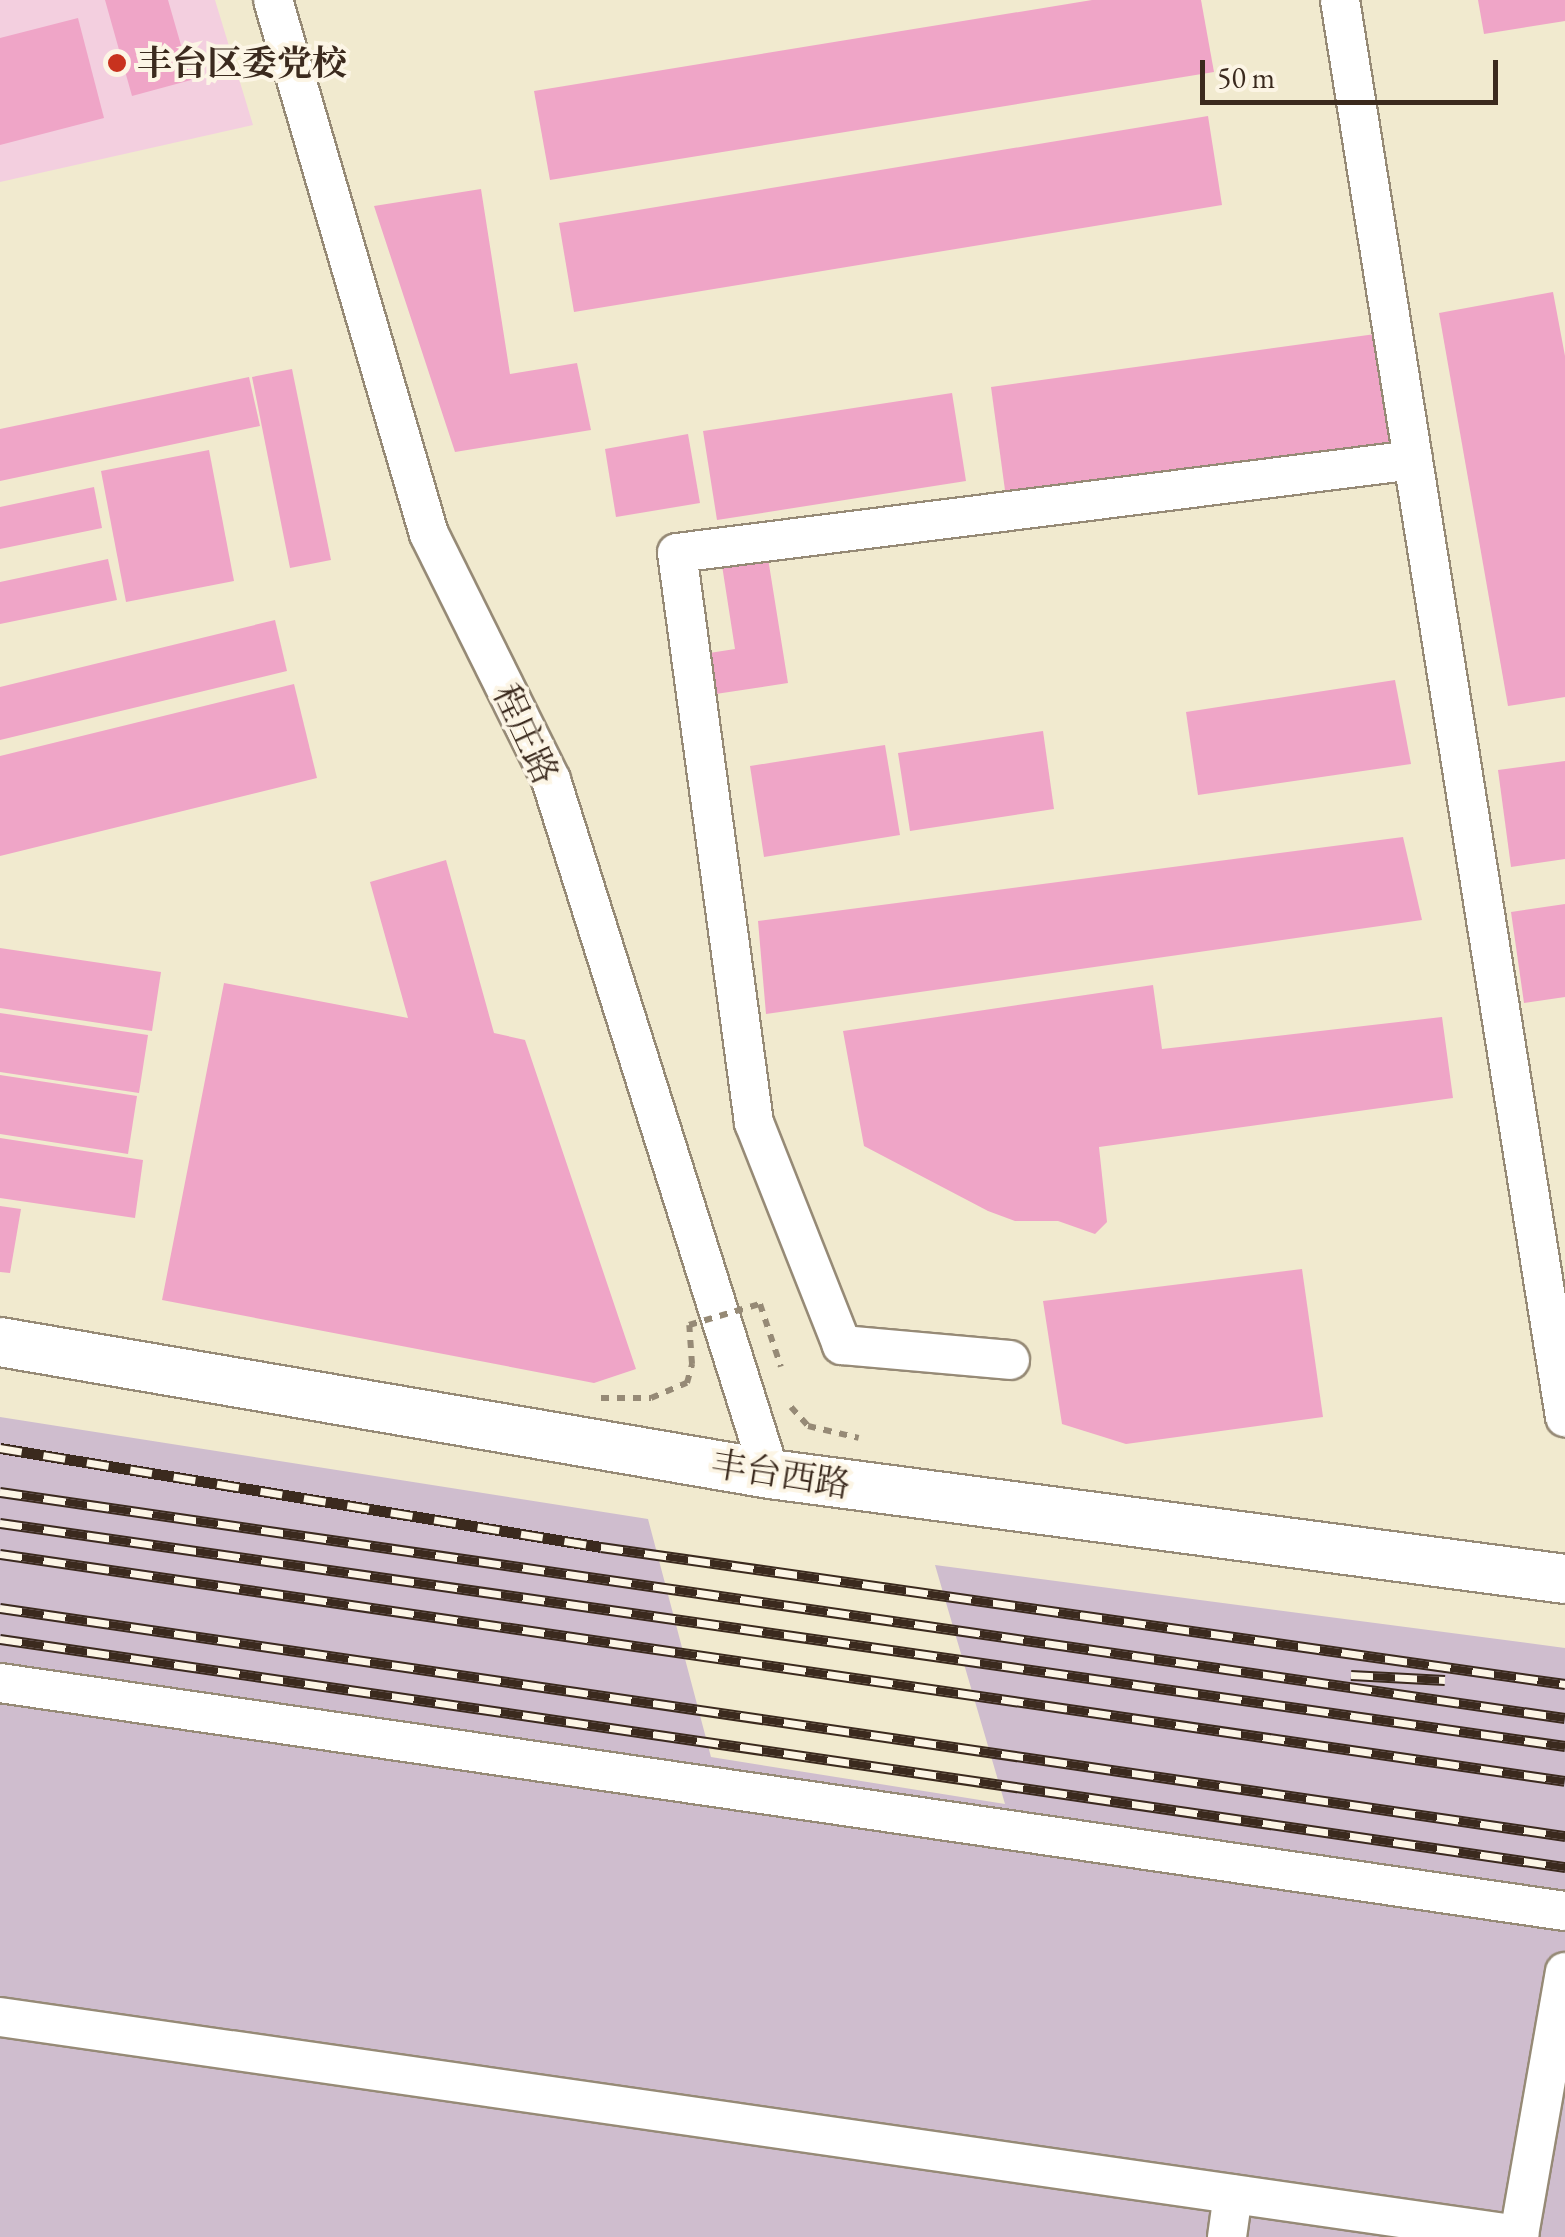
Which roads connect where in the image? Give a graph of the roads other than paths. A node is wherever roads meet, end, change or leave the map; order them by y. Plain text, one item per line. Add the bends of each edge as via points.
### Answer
1 (273, 0) edge
2 (1340, 0) edge
3 (1413, 460) junction
4 (0, 1342) edge
5 (1010, 1360) dead end
6 (1565, 1417) edge
7 (770, 1474) junction
8 (1565, 1580) edge
9 (0, 1684) edge
10 (1565, 1911) edge
11 (1565, 1972) edge
12 (0, 2017) edge
13 (1233, 2194) junction
14 (1227, 2237) edge

1 - 7 street, 程庄路 via 429,534 551,780
2 - 3 street
3 - 5 street via 677,553 754,1124 842,1344
3 - 6 street
4 - 7 main road, 丰台西路
7 - 8 main road, 丰台西路
9 - 10 street
11 - 13 street via 1519,2235
12 - 13 street
13 - 14 street

